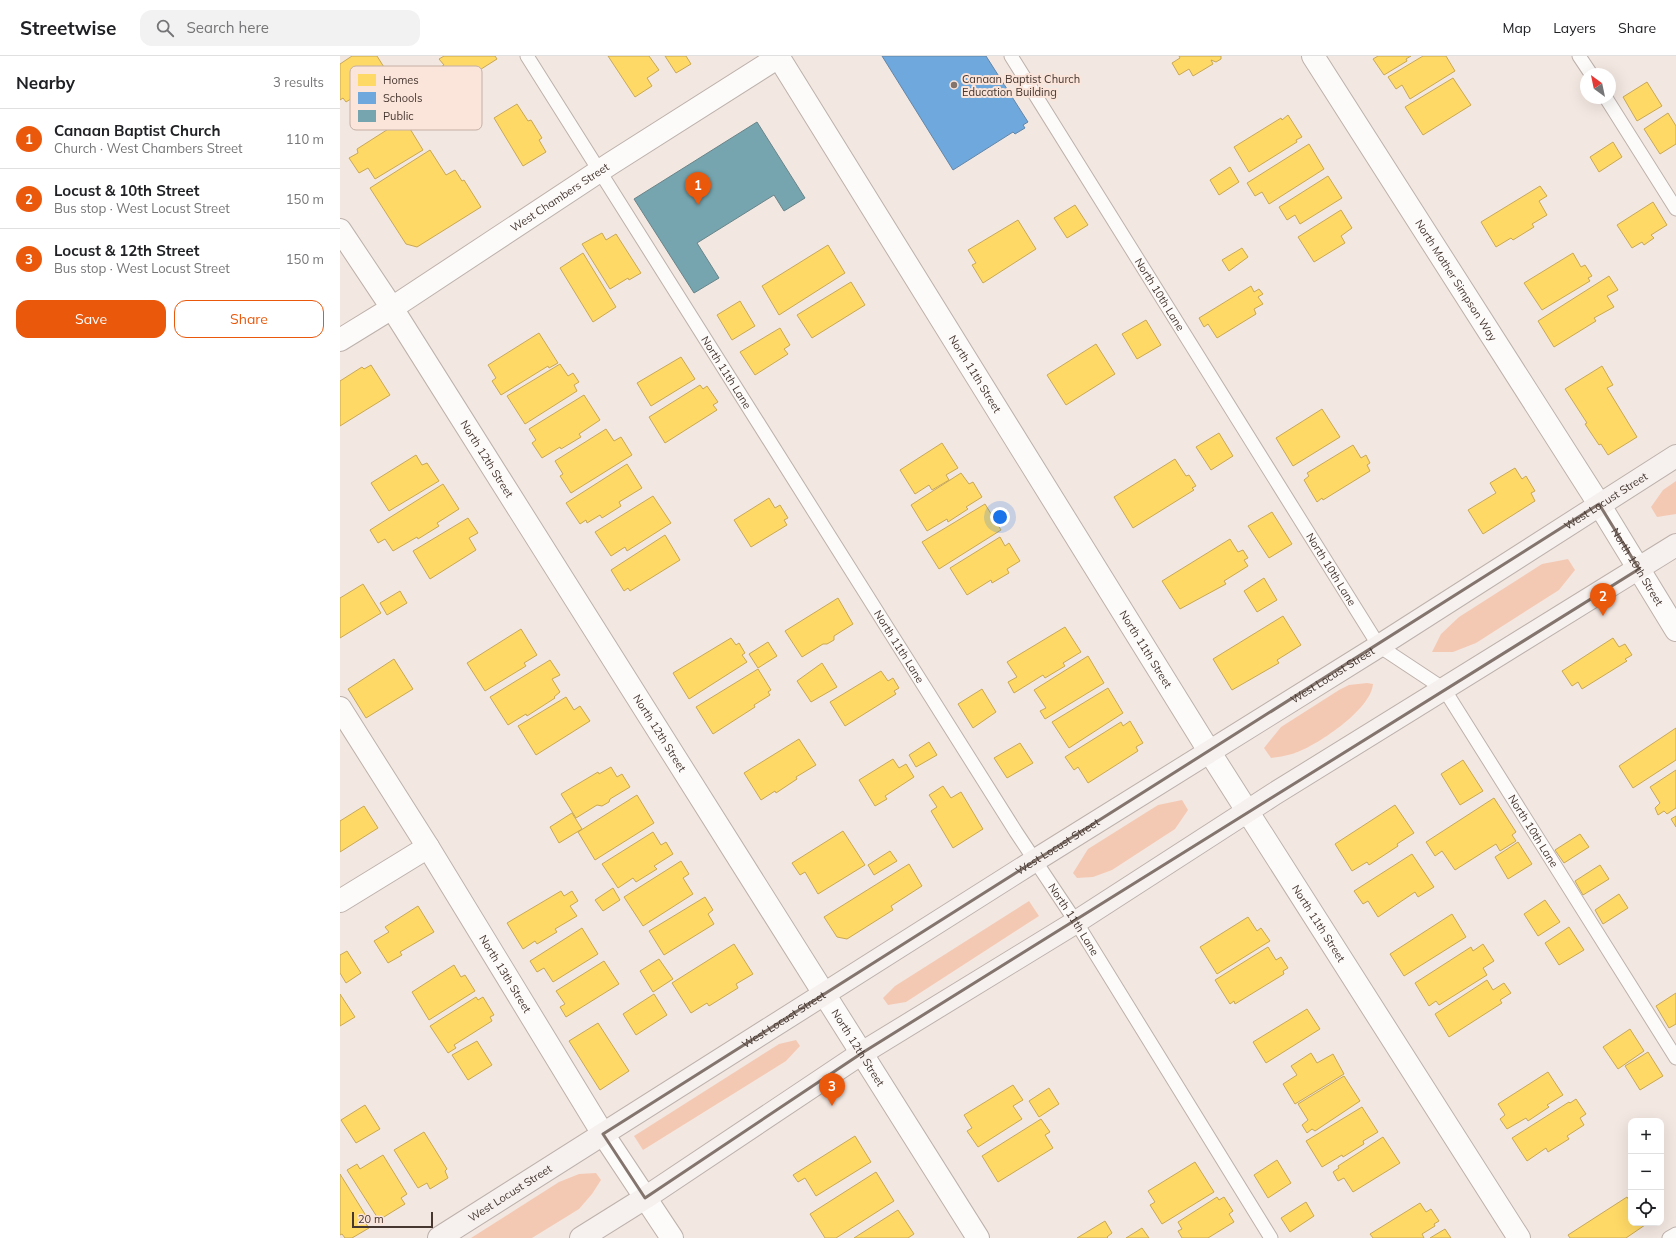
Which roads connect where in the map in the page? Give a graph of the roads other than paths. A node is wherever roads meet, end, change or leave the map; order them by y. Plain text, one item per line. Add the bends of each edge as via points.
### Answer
1 (527, 56) edge
2 (779, 56) edge
3 (1011, 56) edge
4 (1313, 56) edge
5 (1579, 56) edge
6 (1587, 68) edge
7 (1610, 104) edge
8 (599, 171) junction
9 (1676, 209) edge
10 (340, 230) edge
11 (392, 308) junction
12 (340, 340) edge
13 (1676, 456) edge
14 (1599, 504) junction
15 (1676, 545) edge
16 (1639, 569) junction
17 (1676, 630) edge
18 (1379, 646) junction
19 (1444, 688) junction
20 (340, 708) edge
21 (1209, 751) junction
22 (1248, 811) junction
23 (428, 847) junction
24 (1034, 861) junction
25 (340, 901) edge
26 (1076, 922) junction
27 (824, 994) junction
28 (862, 1053) junction
29 (1676, 1058) edge
30 (603, 1134) junction
31 (645, 1198) junction
32 (1676, 1234) edge
33 (439, 1238) edge
34 (581, 1238) edge
35 (672, 1238) edge
36 (978, 1238) edge
37 (1271, 1238) edge
38 (1519, 1238) edge
39 (1670, 1238) edge

1 - 8 lane, North 11th Lane
2 - 8 street, West Chambers Street
2 - 21 street, North 11th Street
3 - 18 lane, North 10th Lane
4 - 14 street, North Mother Simpson Way
5 - 6 lane
7 - 9 lane
8 - 11 street, West Chambers Street
8 - 24 lane, North 11th Lane
10 - 11 street, North 12th Street
11 - 12 street, West Chambers Street
11 - 27 street, North 12th Street
13 - 14 main road, West Locust Street
14 - 16 street, North 10th Street
14 - 18 main road, West Locust Street
15 - 16 main road
16 - 17 street, North 10th Street
16 - 19 main road
18 - 19 lane, North 10th Lane
18 - 21 main road, West Locust Street
19 - 22 main road
19 - 29 lane, North 10th Lane
20 - 23 street, North 13th Street
21 - 22 street, North 11th Street
21 - 24 main road, West Locust Street
22 - 26 main road
22 - 38 street, North 11th Street
23 - 25 street
23 - 30 street, North 13th Street
24 - 26 lane, North 11th Lane
24 - 27 main road, West Locust Street
26 - 28 main road
26 - 37 lane, North 11th Lane
27 - 28 street, North 12th Street
27 - 30 main road, West Locust Street
28 - 31 main road
28 - 36 street, North 12th Street
30 - 31 street, North 13th Street
30 - 33 main road, West Locust Street
31 - 34 main road
31 - 35 street, North 13th Street
32 - 39 lane

